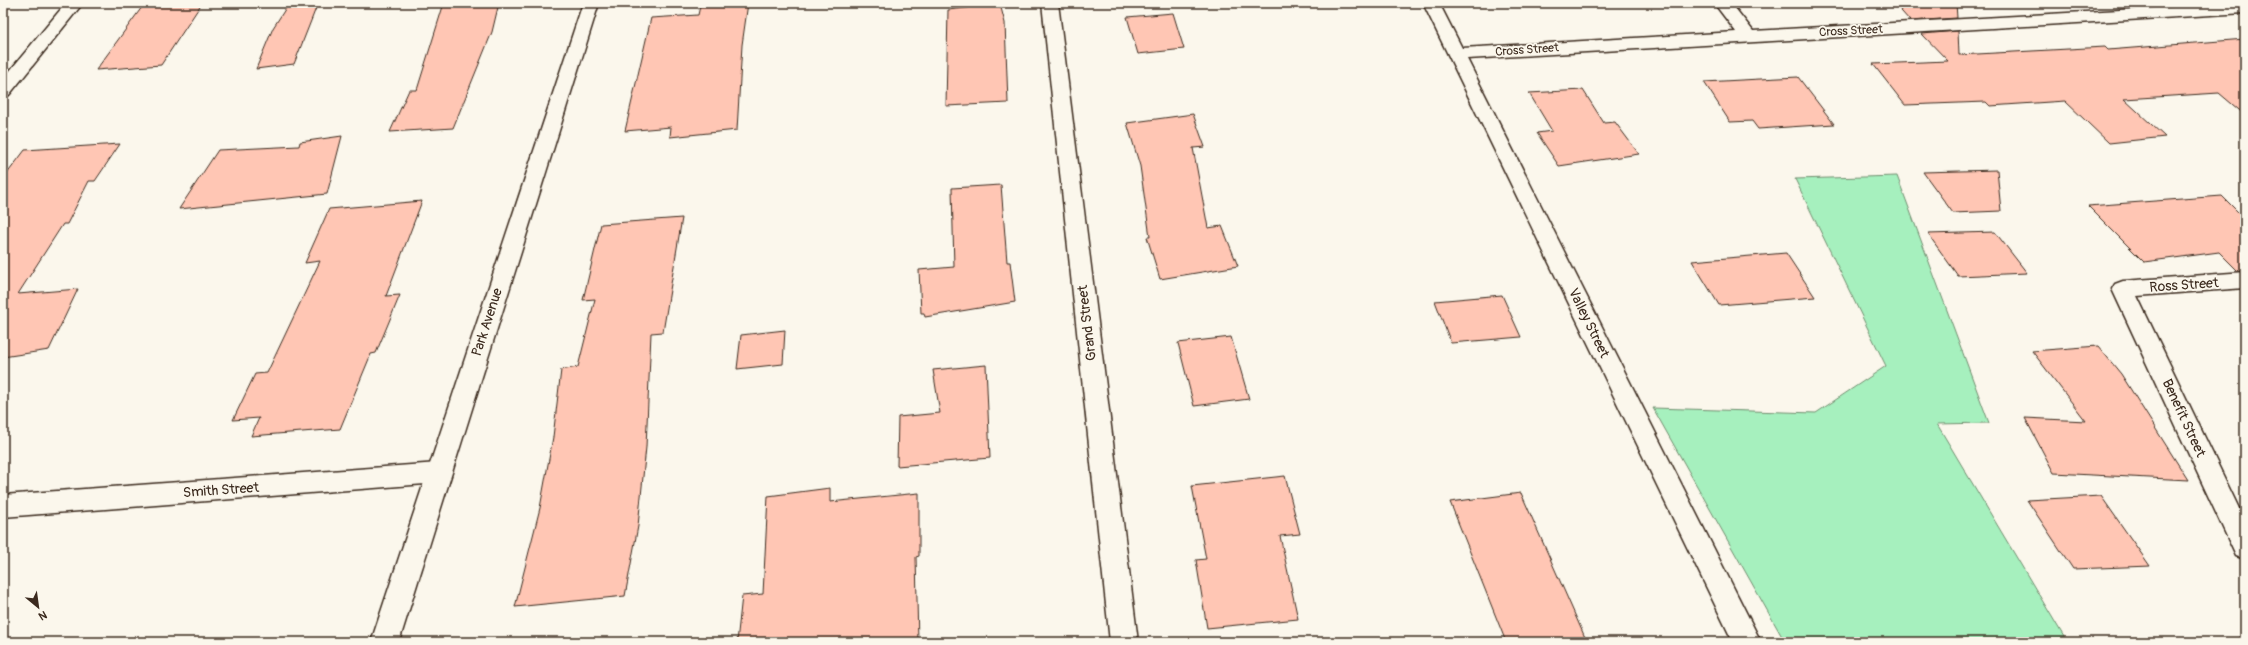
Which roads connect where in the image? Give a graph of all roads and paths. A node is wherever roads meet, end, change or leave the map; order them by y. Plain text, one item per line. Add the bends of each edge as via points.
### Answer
1 (75, 3) edge
2 (591, 3) edge
3 (1050, 3) edge
4 (1431, 3) edge
5 (1722, 3) edge
6 (2245, 8) edge
7 (1748, 36) junction
8 (1456, 54) junction
9 (3, 91) edge
10 (2245, 280) edge
11 (2123, 289) joint
12 (438, 473) junction
13 (3, 506) edge
14 (2245, 548) edge
15 (385, 642) edge
16 (1124, 642) edge
17 (1747, 642) edge

1 - 9 street
2 - 12 street, Park Avenue
3 - 16 street, Grand Street
4 - 8 street, Valley Street
5 - 7 street
6 - 7 street, Cross Street
7 - 8 street, Cross Street
8 - 17 street, Valley Street
10 - 11 street, Ross Street
11 - 14 street, Benefit Street
12 - 13 street, Smith Street
12 - 15 street, Park Avenue

